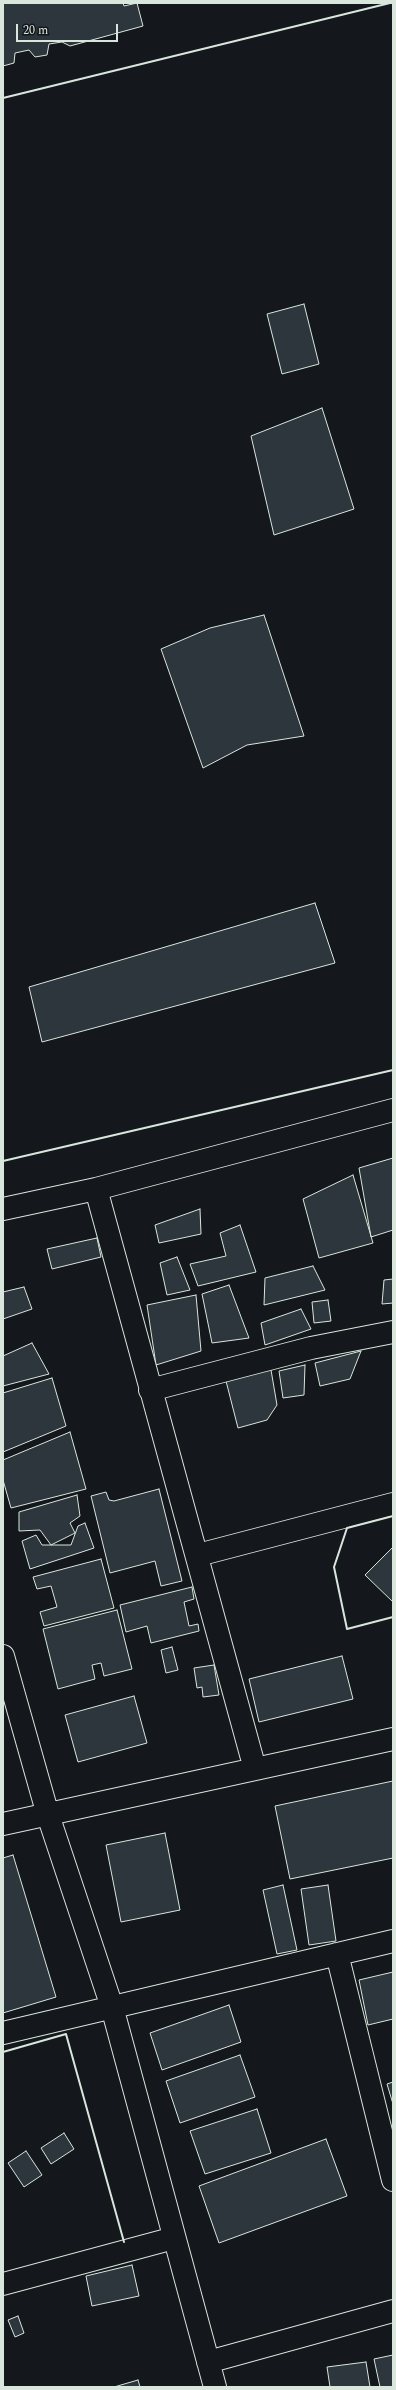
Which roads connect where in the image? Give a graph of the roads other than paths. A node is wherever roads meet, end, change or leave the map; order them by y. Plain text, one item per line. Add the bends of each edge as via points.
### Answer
1 (393, 1110) edge
2 (96, 1189) junction
3 (3, 1210) edge
4 (393, 1332) edge
5 (150, 1390) junction
6 (393, 1504) edge
7 (198, 1555) junction
8 (3, 1656) edge
9 (393, 1739) edge
10 (255, 1769) junction
11 (48, 1815) junction
12 (3, 1824) edge
13 (393, 1941) edge
14 (337, 1954) junction
15 (112, 2007) junction
16 (3, 2033) edge
17 (393, 2180) edge
18 (174, 2238) junction
19 (3, 2284) edge
20 (393, 2311) edge
21 (208, 2362) junction
22 (215, 2387) edge

1 - 2 street
2 - 3 street
2 - 5 street
4 - 5 street via 311,1348
5 - 7 street
6 - 7 street
7 - 10 street
8 - 11 street
9 - 10 street
10 - 11 street
11 - 12 street
11 - 15 street
13 - 14 street
14 - 15 street
14 - 17 street
15 - 16 street
15 - 18 street
18 - 19 street
18 - 21 street
20 - 21 street
21 - 22 street

